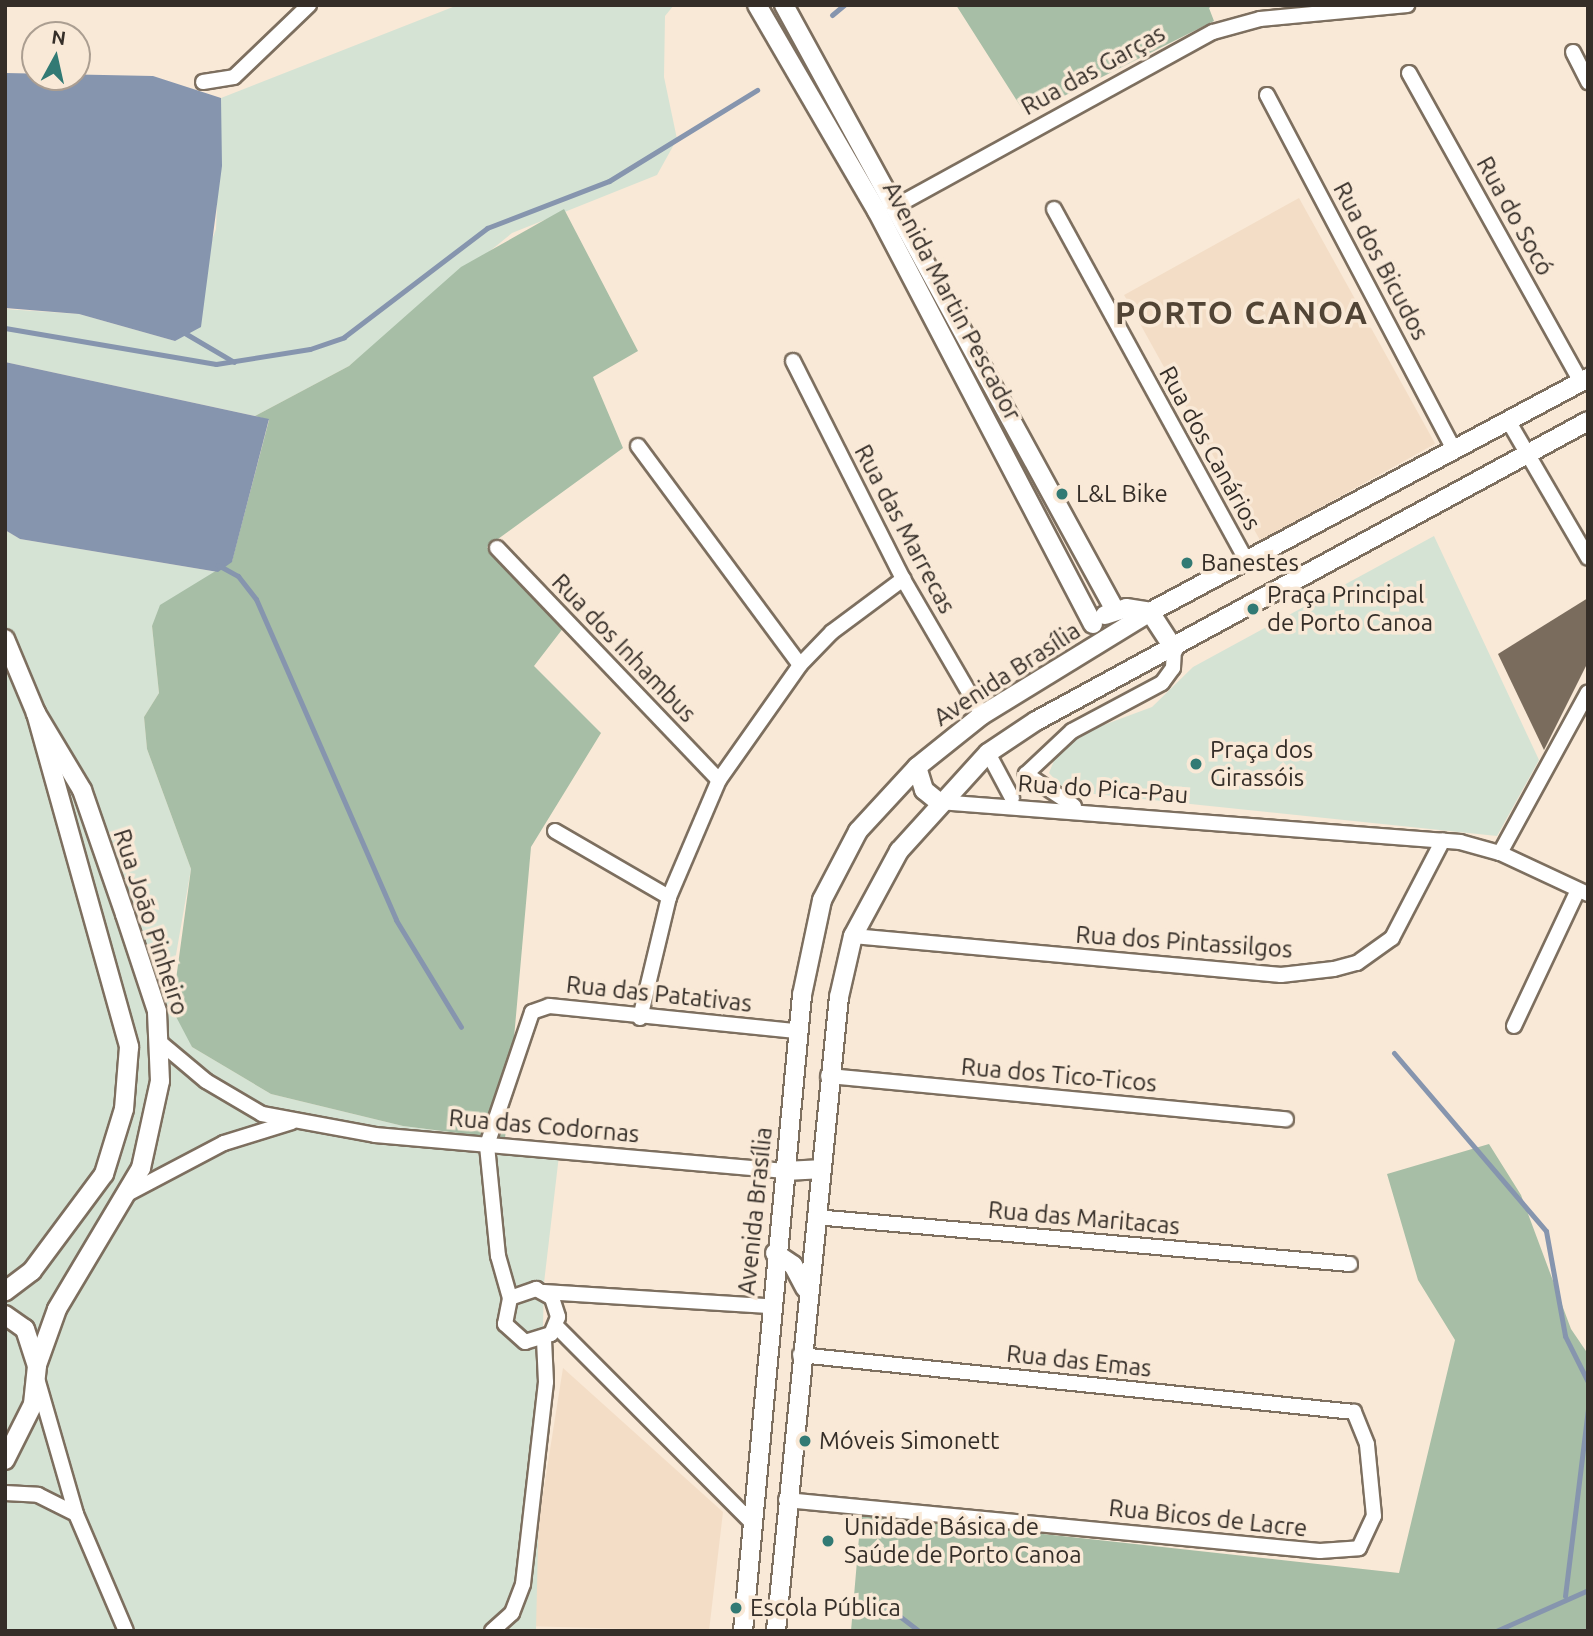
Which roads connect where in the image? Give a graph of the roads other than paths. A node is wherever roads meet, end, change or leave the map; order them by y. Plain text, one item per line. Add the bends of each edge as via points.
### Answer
1 (309, 5) edge
2 (757, 5) edge
3 (784, 5) edge
4 (1406, 5) edge
5 (1573, 52) dead end
6 (1409, 73) dead end
7 (203, 82) dead end
8 (1588, 82) edge
9 (1267, 95) dead end
10 (898, 205) junction
11 (1054, 209) dead end
12 (793, 361) dead end
13 (1585, 380) edge
14 (1508, 422) junction
15 (1588, 422) edge
16 (638, 446) dead end
17 (1454, 449) junction
18 (1527, 456) junction
19 (497, 548) dead end
20 (1588, 558) edge
21 (1247, 562) junction
22 (903, 579) junction
23 (1115, 610) junction
24 (1150, 612) junction
25 (1093, 624) junction
26 (5, 639) edge
27 (1174, 649) junction
28 (1083, 653) junction
29 (800, 665) junction
30 (1588, 692) edge
31 (36, 712) junction
32 (982, 715) junction
33 (988, 753) junction
34 (917, 767) junction
35 (1026, 774) junction
36 (719, 780) junction
37 (1010, 801) junction
38 (939, 802) junction
39 (1078, 808) junction
40 (555, 831) dead end
41 (1443, 840) junction
42 (1500, 853) junction
43 (1583, 892) edge
44 (669, 897) junction
45 (853, 936) junction
46 (640, 1018) junction
47 (1514, 1026) dead end
48 (797, 1031) junction
49 (162, 1044) junction
50 (828, 1076) junction
51 (1286, 1119) dead end
52 (300, 1120) junction
53 (487, 1145) junction
54 (819, 1169) junction
55 (785, 1171) junction
56 (129, 1193) junction
57 (815, 1217) junction
58 (775, 1252) junction
59 (1350, 1264) dead end
60 (5, 1291) edge
61 (806, 1291) junction
62 (544, 1292) junction
63 (510, 1298) junction
64 (769, 1306) junction
65 (5, 1315) edge
66 (556, 1326) junction
67 (544, 1340) junction
68 (800, 1355) junction
69 (37, 1372) junction
70 (1354, 1412) joint
71 (5, 1460) edge
72 (5, 1493) edge
73 (786, 1500) junction
74 (76, 1514) junction
75 (751, 1522) junction
76 (126, 1631) edge
77 (492, 1631) edge
78 (743, 1631) edge
79 (776, 1631) edge

1 - 7 street via 234,77
2 - 25 street, Avenida Martin Pescador via 877,211
3 - 10 street, Avenida Martin Pescador
4 - 10 street, Rua das Garças via 1260,19 1213,32
5 - 8 street
6 - 13 street, Rua do Socó
9 - 17 street, Rua dos Bicudos
10 - 23 street, Avenida Martin Pescador
11 - 21 street, Rua dos Canários
12 - 22 street, Rua das Marrecas
13 - 14 street, Avenida Brasília
14 - 17 street, Avenida Brasília
14 - 18 street
15 - 18 street
16 - 29 street
17 - 21 street, Avenida Brasília
18 - 20 street
18 - 27 street
19 - 36 street, Rua dos Inhambus
21 - 24 street, Avenida Brasília
22 - 29 street via 832,632
22 - 32 street, Rua das Marrecas
23 - 24 street
23 - 25 street
24 - 27 street
24 - 28 street, Avenida Brasília
25 - 28 street
26 - 31 street, Rua João Pinheiro
27 - 33 street via 1080,696
27 - 35 street via 1173,668 1162,683 1072,731
28 - 32 street, Avenida Brasília
29 - 36 street
30 - 42 street
31 - 49 street, Rua João Pinheiro via 82,790 157,1011
31 - 60 street, Rua João Pinheiro via 129,1046 128,1074 104,1174 32,1271
32 - 34 street, Avenida Brasília
33 - 37 street
33 - 38 street
34 - 38 street via 924,790
34 - 48 street, Avenida Brasília via 858,831 830,878 811,941
35 - 37 street
35 - 39 street
36 - 44 street
37 - 38 street, Rua do Pica-Pau
37 - 39 street, Rua do Pica-Pau
38 - 45 street via 899,851
39 - 41 street, Rua do Pica-Pau
40 - 44 street
41 - 42 street, Rua do Pica-Pau
41 - 45 street, Rua dos Pintassilgos via 1392,938 1334,969 1281,975
42 - 43 street, Rua do Pica-Pau
43 - 47 street
44 - 46 street
45 - 50 street
46 - 48 street, Rua das Patativas
46 - 53 street, Rua das Patativas via 549,1006 532,1012
48 - 55 street, Avenida Brasília
49 - 52 street, Rua das Codornas via 228,1096 262,1114
49 - 56 street, Rua João Pinheiro via 157,1114
50 - 51 street, Rua dos Tico-Ticos
50 - 54 street
52 - 53 street, Rua das Codornas
52 - 56 street, Rua das Codornas via 214,1147
53 - 55 street, Rua das Codornas
53 - 63 street via 498,1256
54 - 55 street
54 - 57 street
55 - 58 street, Avenida Brasília
56 - 69 street, Rua João Pinheiro via 71,1281
57 - 59 street, Rua das Maritacas
57 - 61 street
58 - 61 street via 793,1265
58 - 64 street, Avenida Brasília
61 - 68 street
62 - 63 street via 526,1289
62 - 64 street
62 - 66 street via 557,1307
63 - 67 street via 504,1315 510,1332 525,1342
64 - 75 street, Avenida Brasília
65 - 69 street via 25,1329
66 - 67 street
66 - 75 street
67 - 77 street via 547,1382 523,1584 512,1613
68 - 70 street, Rua das Emas
68 - 73 street
69 - 71 street, Rua João Pinheiro via 24,1431
69 - 74 street
70 - 73 street, Rua Bicos de Lacre via 1367,1444 1374,1516 1359,1548 1320,1551
72 - 74 street via 38,1495
73 - 79 street
74 - 76 street
75 - 78 street, Avenida Brasília

